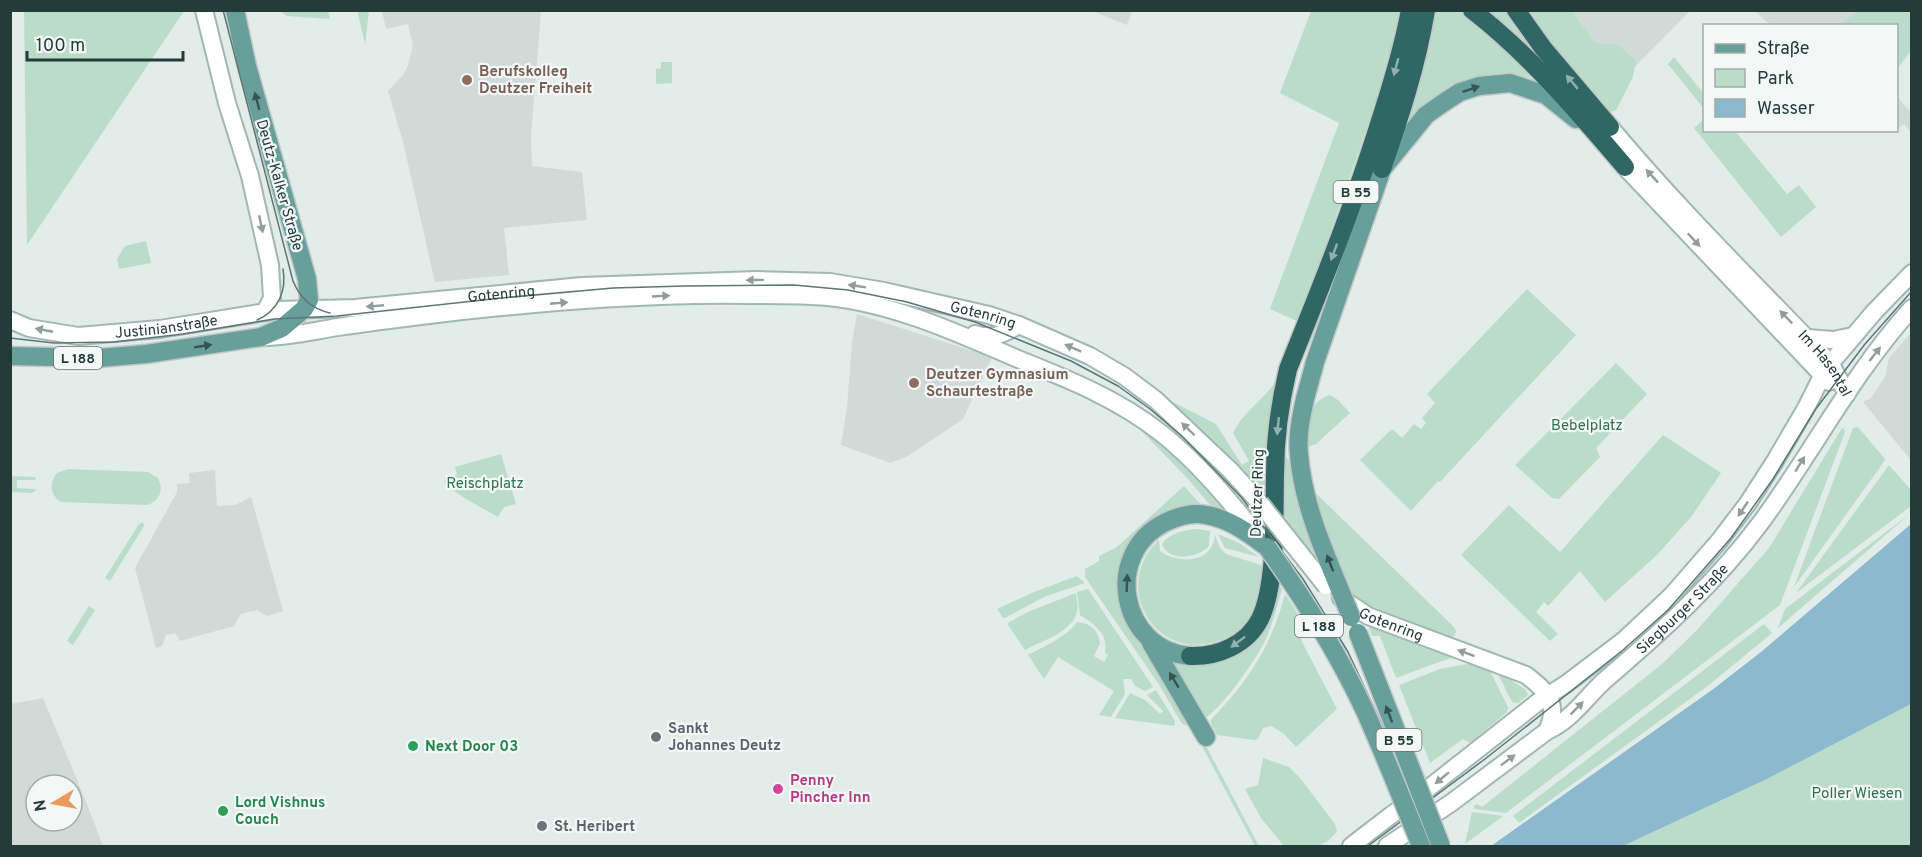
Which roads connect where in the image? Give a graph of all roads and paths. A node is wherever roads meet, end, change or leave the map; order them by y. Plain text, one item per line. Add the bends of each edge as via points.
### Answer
1 (204, 10) edge
2 (1410, 10) edge
3 (1426, 10) edge
4 (1472, 10) edge
5 (1516, 10) edge
6 (235, 11) edge
7 (1610, 127) joint
8 (1625, 167) junction
9 (1382, 169) junction
10 (272, 273) junction
11 (1911, 273) edge
12 (323, 308) joint
13 (1911, 308) edge
14 (298, 311) junction
15 (265, 312) junction
16 (989, 315) junction
17 (10, 320) edge
18 (1019, 325) junction
19 (320, 330) junction
20 (960, 334) junction
21 (1853, 336) junction
22 (261, 337) junction
23 (993, 338) junction
24 (1807, 338) junction
25 (10, 356) edge
26 (1826, 367) junction
27 (1847, 393) junction
28 (1267, 547) junction
29 (1147, 636) junction
30 (1190, 657) joint
31 (1545, 691) junction
32 (1364, 710) joint
33 (1547, 730) junction
34 (1206, 737) dead end
35 (1351, 846) edge
36 (1387, 846) edge
37 (1421, 846) edge
38 (1441, 846) edge

1 -> 10 main road, Deutz-Kalker Straße
2 -> 30 highway, Deutzer Ring / B 55 via 1369,156 1288,369 1277,428 1267,602 1259,621 1240,641 1217,654
3 - 9 highway, B 55 via 1409,83
4 - 8 highway, B 55 via 1553,86
7 -> 5 highway
14 -> 6 main road, Deutz-Kalker Straße via 309,300 307,279
24 -> 7 main road, Im Hasental
9 -> 8 main road, B 55 via 1426,115 1460,92 1495,83 1510,83 1546,95 1590,131
8 -> 26 main road, Im Hasental / B 55
38 -> 9 main road, B 55, bridge via 1311,513 1299,453 1305,399 1315,362
10 - 14 main road via 282,296
10 - 15 main road, Deutz-Kalker Straße via 272,298
11 - 21 main road, Siegburger Straße
12 - 14 main road, Justinianstraße / L 188
16 -> 12 main road, Gotenring / L 188 via 830,282 778,280 595,285
27 -> 13 main road, Siegburger Straße
14 - 15 main road, Justinianstraße / L 188
14 - 19 main road
14 - 22 main road via 282,328
15 -> 17 main road, Justinianstraße / L 188 via 160,329 78,336
16 - 18 main road, Gotenring / L 188
16 - 23 main road via 998,327
18 - 23 main road
31 -> 18 main road, Gotenring / L 188, bridge via 1526,675 1368,616 1349,605 1326,586 1230,470 1156,400 1090,356
19 -> 20 main road, Gotenring / L 188 via 466,311 730,294 866,303
19 - 22 main road, Justinianstraße / L 188
20 - 23 main road
20 - 28 main road, Gotenring / L 188 via 1071,380 1125,409 1171,441
21 - 24 main road via 1833,340
21 - 26 main road, Siegburger Straße
25 -> 22 main road, Justinianstraße / L 188 via 99,358
24 - 26 main road, Im Hasental
26 - 27 main road, Im Hasental
26 -> 31 main road, Siegburger Straße via 1764,477 1696,568 1624,639 1566,684
33 -> 27 main road, Siegburger Straße via 1567,718 1710,583 1761,523
29 -> 28 main road, Deutzer Ring / B 55 via 1138,625 1126,585 1134,551 1154,528 1178,517 1204,514 1221,519
28 - 32 main road, L 188, bridge via 1300,594
29 - 30 main road, Deutzer Ring / B 55 via 1166,649
34 -> 29 main road
31 - 33 main road via 1553,711
31 -> 35 main road, Siegburger Straße via 1430,787
32 - 37 main road, B 55, bridge
36 -> 33 main road, Siegburger Straße

